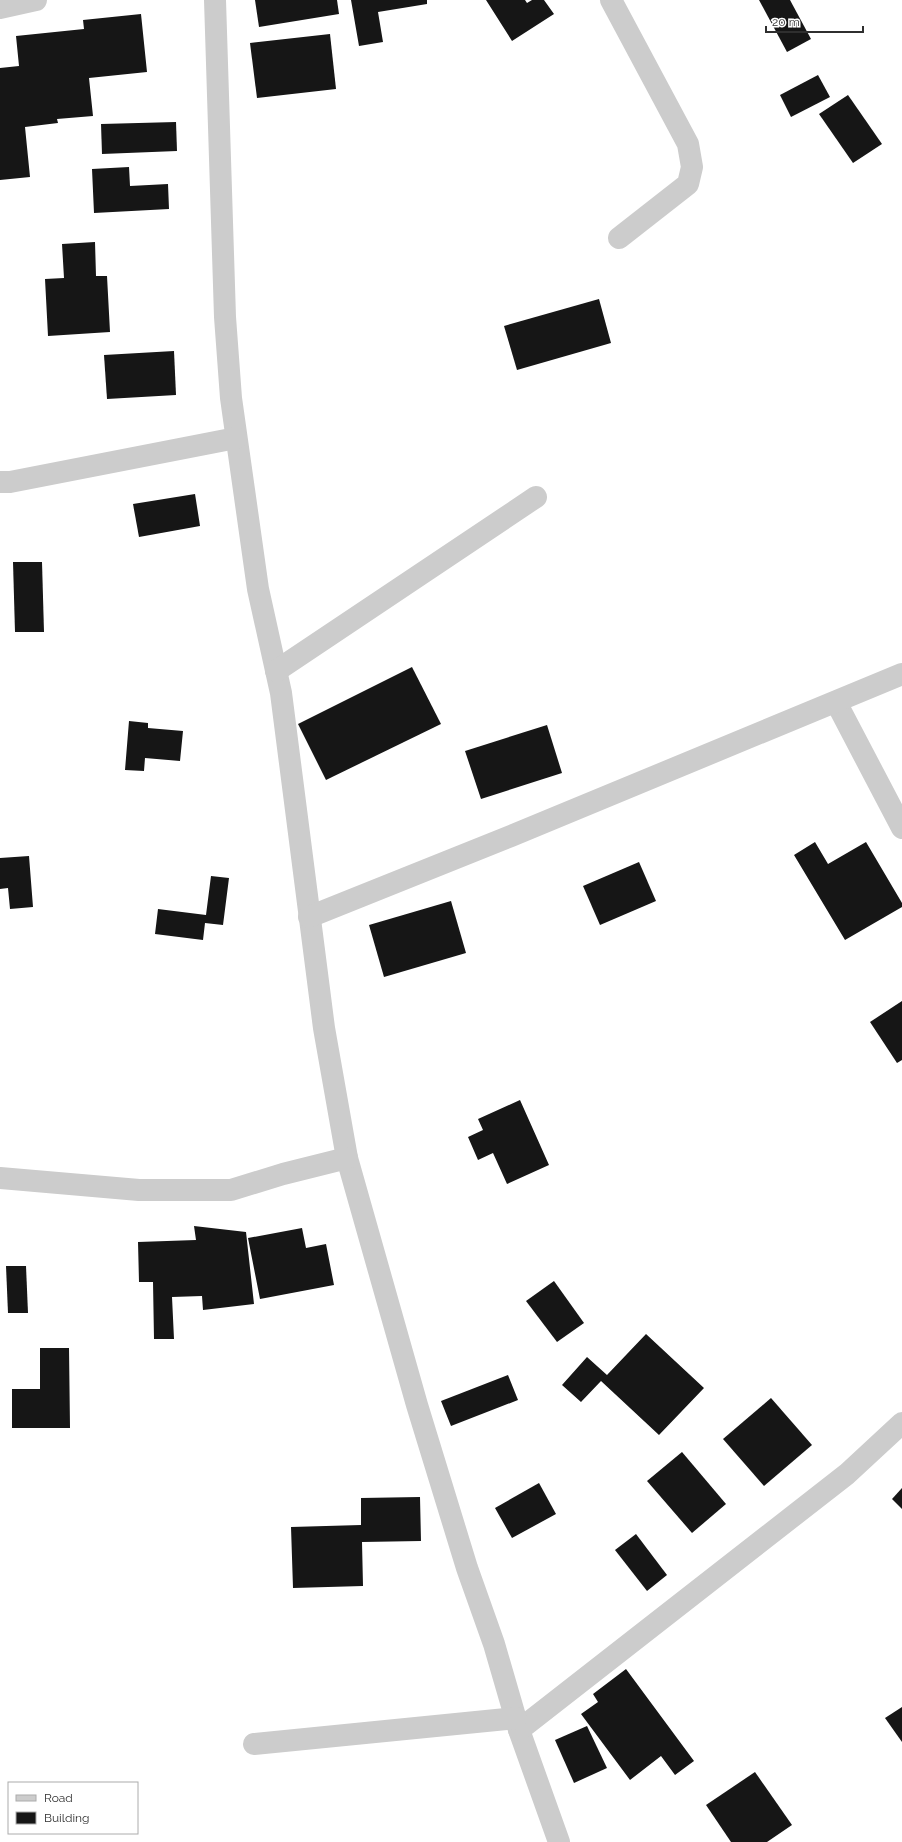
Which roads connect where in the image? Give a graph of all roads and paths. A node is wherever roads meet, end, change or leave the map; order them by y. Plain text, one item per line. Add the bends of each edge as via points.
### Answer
1 (36, 0) edge
2 (215, 0) edge
3 (611, 0) edge
4 (0, 8) edge
5 (619, 238) dead end
6 (236, 438) junction
7 (0, 482) edge
8 (536, 497) dead end
9 (276, 671) junction
10 (902, 674) edge
11 (836, 702) junction
12 (902, 828) edge
13 (309, 917) junction
14 (347, 1158) junction
15 (0, 1178) edge
16 (902, 1423) edge
17 (518, 1724) junction
18 (254, 1744) dead end
19 (559, 1842) edge

1 - 4 street
2 - 6 street via 225,317
3 - 5 street via 688,144 692,167 688,184
6 - 7 street
6 - 9 street via 258,589
8 - 9 street
9 - 13 street
10 - 11 street
11 - 12 street
11 - 13 street
13 - 14 street via 324,1028
14 - 15 street via 232,1190 139,1190
14 - 17 street via 417,1405
16 - 17 street via 847,1474
17 - 18 street
17 - 19 street

